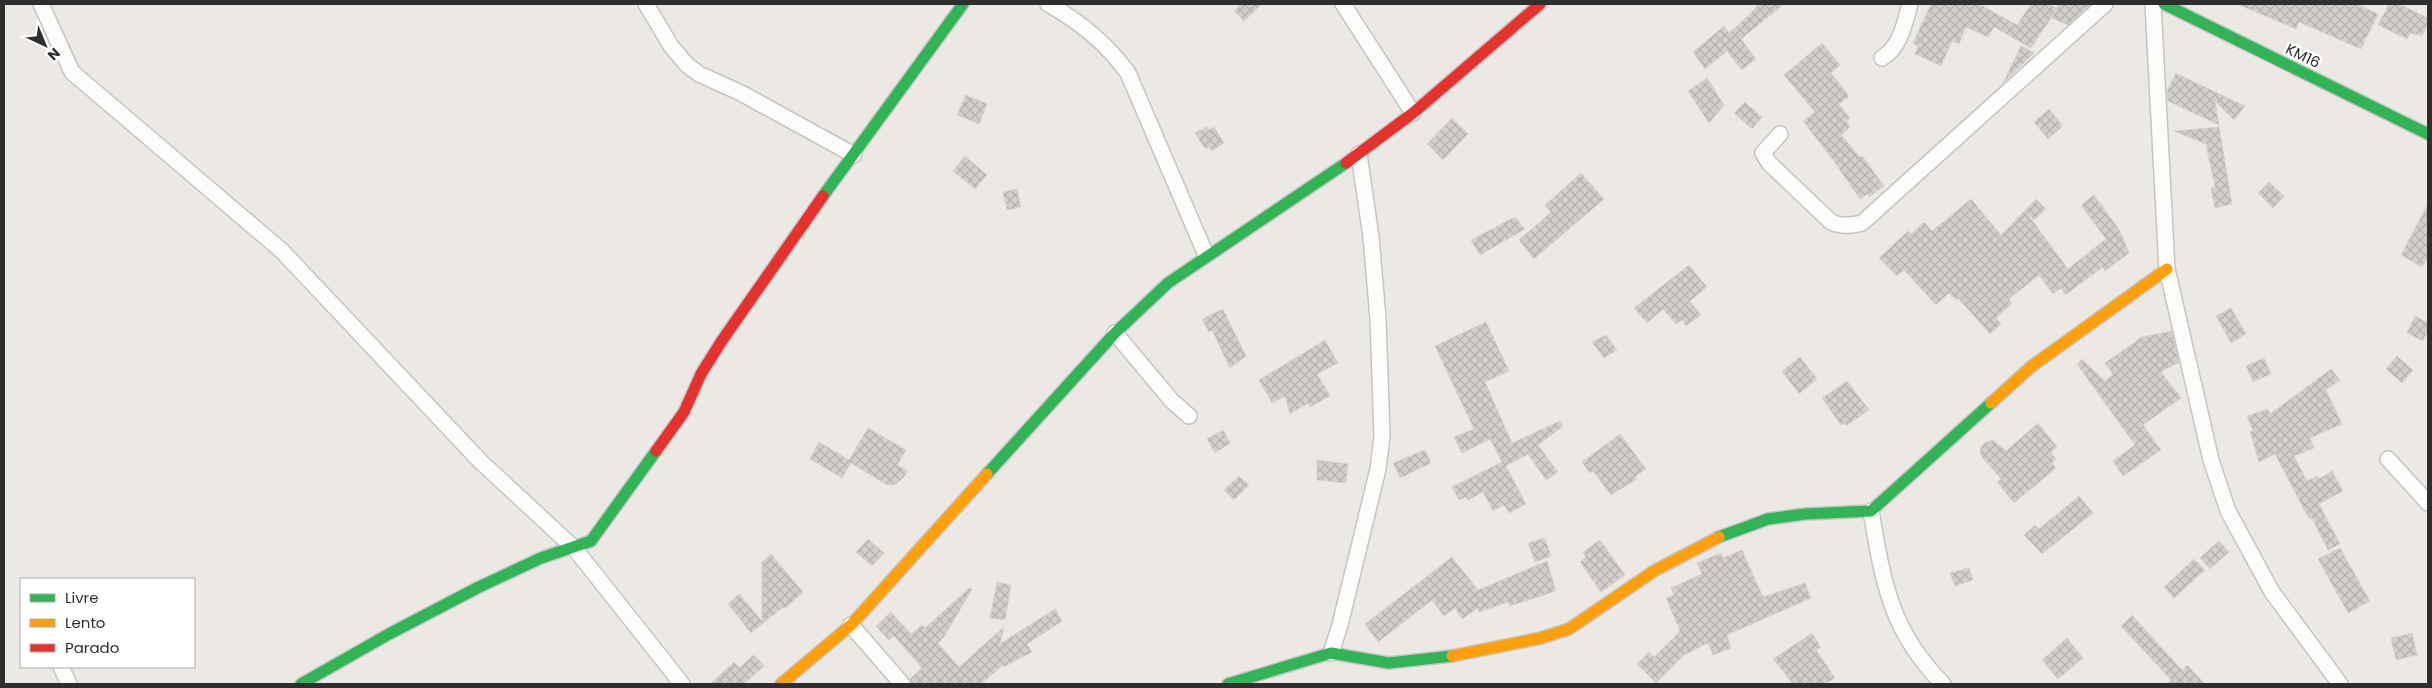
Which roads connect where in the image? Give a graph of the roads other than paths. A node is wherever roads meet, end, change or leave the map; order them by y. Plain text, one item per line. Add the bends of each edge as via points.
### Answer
1 (41, 4) edge
2 (646, 4) edge
3 (963, 4) edge
4 (1048, 4) edge
5 (1343, 4) edge
6 (1540, 4) edge
7 (1910, 4) edge
8 (2105, 4) edge
9 (2153, 4) edge
10 (2164, 4) edge
11 (1882, 58) dead end
12 (1413, 113) junction
13 (1780, 134) dead end
14 (2428, 134) edge
15 (1359, 154) junction
16 (854, 155) junction
17 (1206, 255) junction
18 (2167, 269) junction
19 (1115, 332) junction
20 (1189, 416) dead end
21 (2388, 459) dead end
22 (2428, 503) edge
23 (1871, 511) junction
24 (575, 549) junction
25 (851, 625) junction
26 (1331, 653) junction
27 (61, 668) edge
28 (69, 684) edge
29 (300, 684) edge
30 (682, 684) edge
31 (781, 684) edge
32 (902, 684) edge
33 (1228, 684) edge
34 (1943, 684) edge
35 (2340, 684) edge

1 - 24 street via 72,72 282,250 481,462
2 - 16 street via 671,46 698,74 741,93
3 - 16 street
4 - 17 street via 1084,26 1116,56 1128,73
5 - 12 street
6 - 12 street
7 - 11 street via 1899,42
8 - 13 street via 1862,223 1838,226 1831,222 1769,163 1763,153
9 - 18 street
10 - 14 street, KM16
12 - 15 street
15 - 17 street
15 - 26 street via 1378,318 1382,436 1378,469
16 - 24 street via 721,342 701,374 684,412 610,518 592,541
17 - 19 street via 1168,283
18 - 23 street via 2032,366
18 - 35 street via 2211,460 2228,511 2272,592
19 - 20 street via 1172,401
19 - 25 street
21 - 22 street
23 - 26 street via 1805,514 1768,519 1737,529 1654,571 1569,629 1540,638 1488,651 1389,663
23 - 34 street via 1882,576 1904,636
24 - 29 street via 543,557 393,630
24 - 30 street
25 - 31 street
25 - 32 street
26 - 33 street
27 - 28 street

